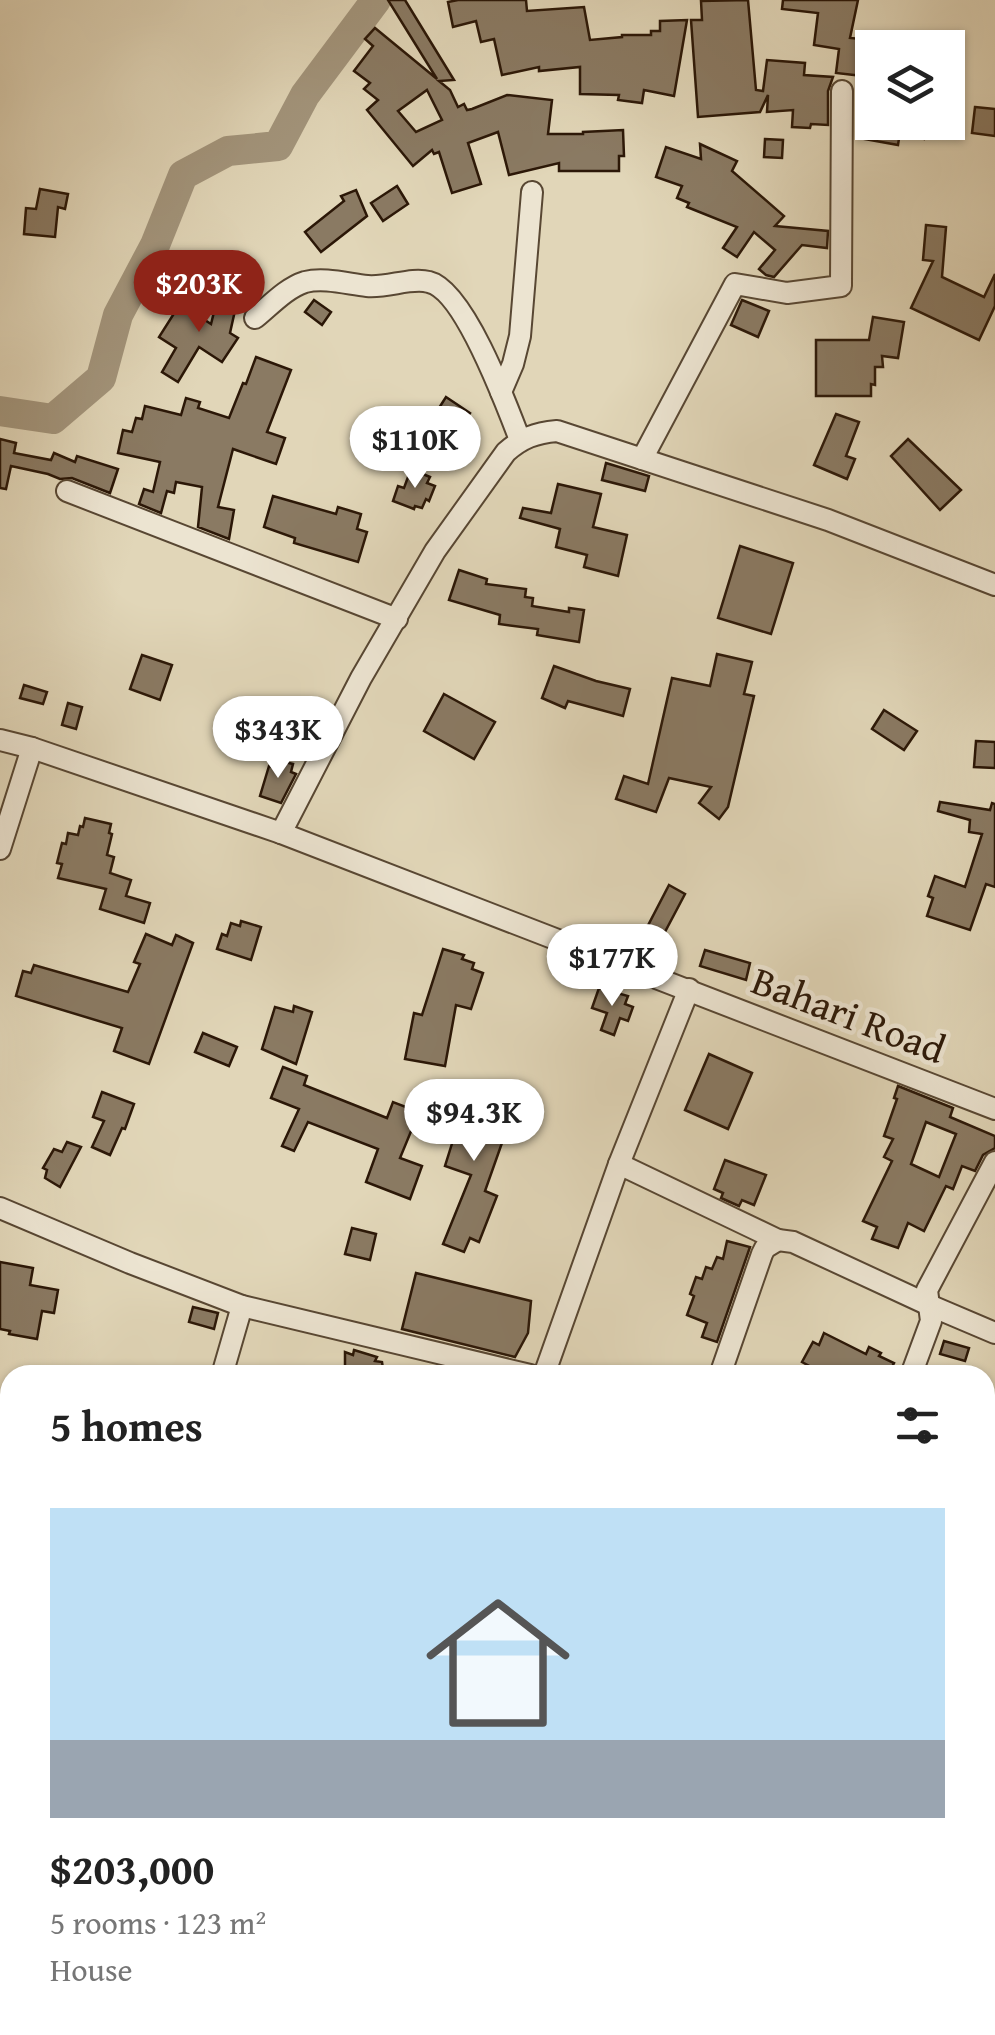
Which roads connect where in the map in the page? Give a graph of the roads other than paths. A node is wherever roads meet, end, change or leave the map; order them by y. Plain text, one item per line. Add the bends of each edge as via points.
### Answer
1 (842, 92) dead end
2 (532, 192) dead end
3 (254, 318) dead end
4 (501, 392) junction
5 (520, 440) junction
6 (642, 459) junction
7 (67, 491) dead end
8 (995, 586) edge
9 (397, 619) junction
10 (0, 740) edge
11 (32, 748) junction
12 (281, 833) junction
13 (0, 849) edge
14 (689, 989) junction
15 (995, 1109) edge
16 (995, 1162) edge
17 (619, 1164) junction
18 (0, 1208) edge
19 (778, 1240) junction
20 (929, 1305) junction
21 (242, 1306) junction
22 (995, 1333) edge
23 (225, 1365) edge
24 (488, 1365) edge
25 (548, 1365) edge
26 (723, 1365) edge
27 (915, 1365) edge

1 - 6 street via 841,286 787,293 735,284
2 - 4 street via 520,336
3 - 4 street via 308,282 428,282 458,305
4 - 5 street
5 - 6 street via 557,431
5 - 9 street via 435,551
6 - 8 street via 828,520
7 - 9 street
9 - 12 street
10 - 11 street, Bahari Road
11 - 12 street, Bahari Road
11 - 13 street
12 - 14 street, Bahari Road
14 - 15 street, Bahari Road
14 - 17 street
16 - 20 street via 928,1290
17 - 19 street
17 - 25 street
18 - 21 street
19 - 20 street
19 - 26 street via 762,1254
20 - 22 street
20 - 27 street via 931,1321
21 - 23 street
21 - 24 street

